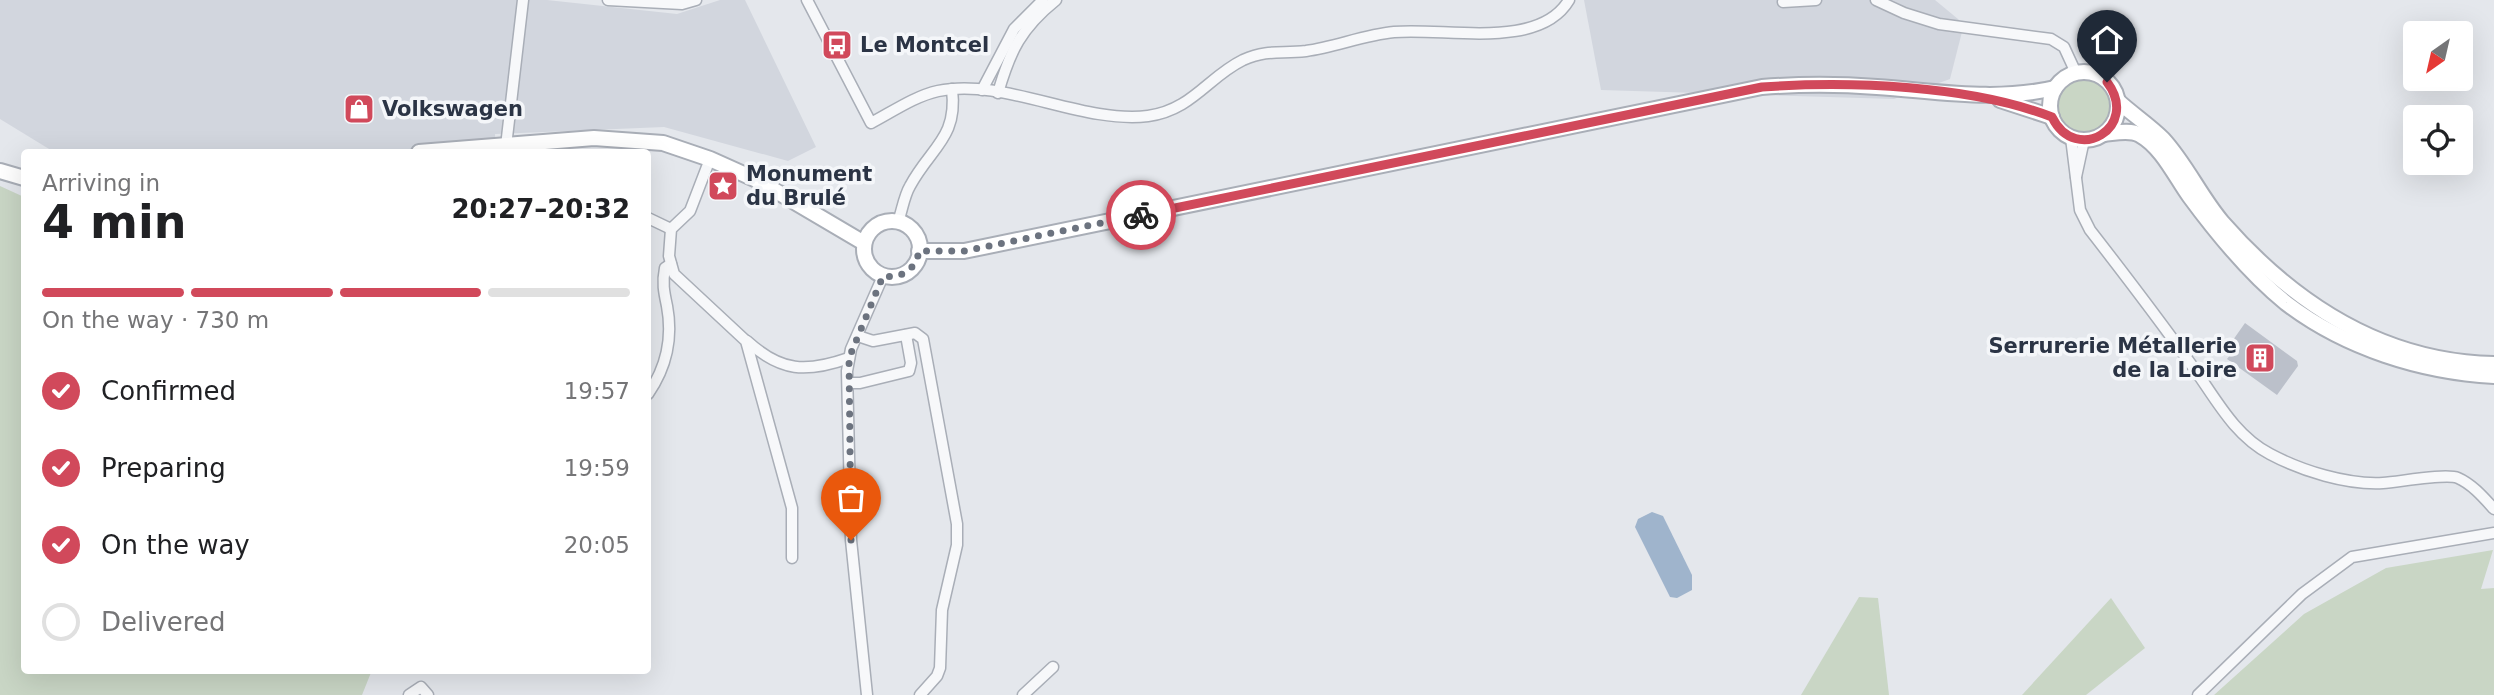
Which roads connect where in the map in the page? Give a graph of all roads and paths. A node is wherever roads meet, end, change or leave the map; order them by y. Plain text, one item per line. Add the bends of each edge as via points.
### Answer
1 (523, 0) edge
2 (608, 0) edge
3 (696, 0) edge
4 (807, 0) edge
5 (1043, 0) edge
6 (1056, 0) edge
7 (1569, 0) edge
8 (1816, 0) edge
9 (1876, 0) edge
10 (1783, 2) dead end
11 (2076, 73) junction
12 (2055, 88) junction
13 (952, 89) junction
14 (982, 90) junction
15 (998, 93) junction
16 (1988, 97) junction
17 (2118, 101) junction
18 (2052, 117) junction
19 (2104, 134) junction
20 (2078, 139) junction
21 (506, 146) junction
22 (462, 149) edge
23 (710, 159) junction
24 (0, 172) edge
25 (21, 177) edge
26 (651, 219) edge
27 (898, 222) junction
28 (671, 229) junction
29 (864, 243) junction
30 (919, 251) junction
31 (671, 264) junction
32 (883, 276) junction
33 (906, 335) junction
34 (858, 336) junction
35 (746, 341) junction
36 (849, 358) junction
37 (2494, 364) edge
38 (2494, 376) edge
39 (848, 383) junction
40 (651, 389) edge
41 (2494, 509) edge
42 (2494, 533) edge
43 (792, 558) dead end
44 (1053, 667) dead end
45 (424, 691) edge
46 (409, 695) edge
47 (867, 695) edge
48 (920, 695) edge
49 (1023, 695) edge
50 (2198, 695) edge

1 - 21 street
2 - 3 street via 682,4
4 - 13 street via 871,123 935,92
5 - 14 street via 1014,29
6 - 15 street via 1025,28
7 - 15 street via 1548,22 1520,31 1394,32 1304,51 1262,52 1239,62 1188,103 1152,115 1100,113
8 - 10 street
9 - 11 street via 1939,24 2051,39 2064,47
11 - 12 main road
11 - 17 main road via 2098,75
12 - 16 main road
12 - 18 main road
13 - 14 street
13 - 27 street via 954,110 946,135 909,187
14 - 15 street
16 - 18 main road
16 - 30 main road via 1831,84 1762,87 964,251
17 - 19 main road via 2117,114
17 - 37 main road via 2162,138 2221,220 2300,298 2377,339 2428,355
18 - 20 main road via 2056,126
19 - 20 main road
19 - 38 main road via 2139,134 2154,147 2248,269 2290,305 2375,352 2436,368
20 - 41 street via 2080,210 2090,230 2227,418 2245,435 2297,466 2350,481 2454,477
21 - 22 main road
21 - 23 main road via 594,138 663,143
23 - 28 street via 690,211
23 - 29 main road via 759,181
24 - 25 main road
26 - 28 street
27 - 29 main road via 880,224
27 - 30 main road via 914,233
28 - 31 street
29 - 32 main road via 869,265
30 - 32 main road via 907,272
31 - 35 street via 682,283
31 - 40 street via 665,268 662,290 669,324 666,355
32 - 34 street
33 - 34 street via 873,341
33 - 39 street via 909,371
33 - 48 street via 915,333 923,339 957,524 957,545 942,611 940,668
34 - 36 street
35 - 36 street via 788,367 808,369
35 - 43 street via 792,509
36 - 39 street
39 - 47 street via 851,540
42 - 50 street via 2352,557 2302,594
44 - 49 street
45 - 46 street

